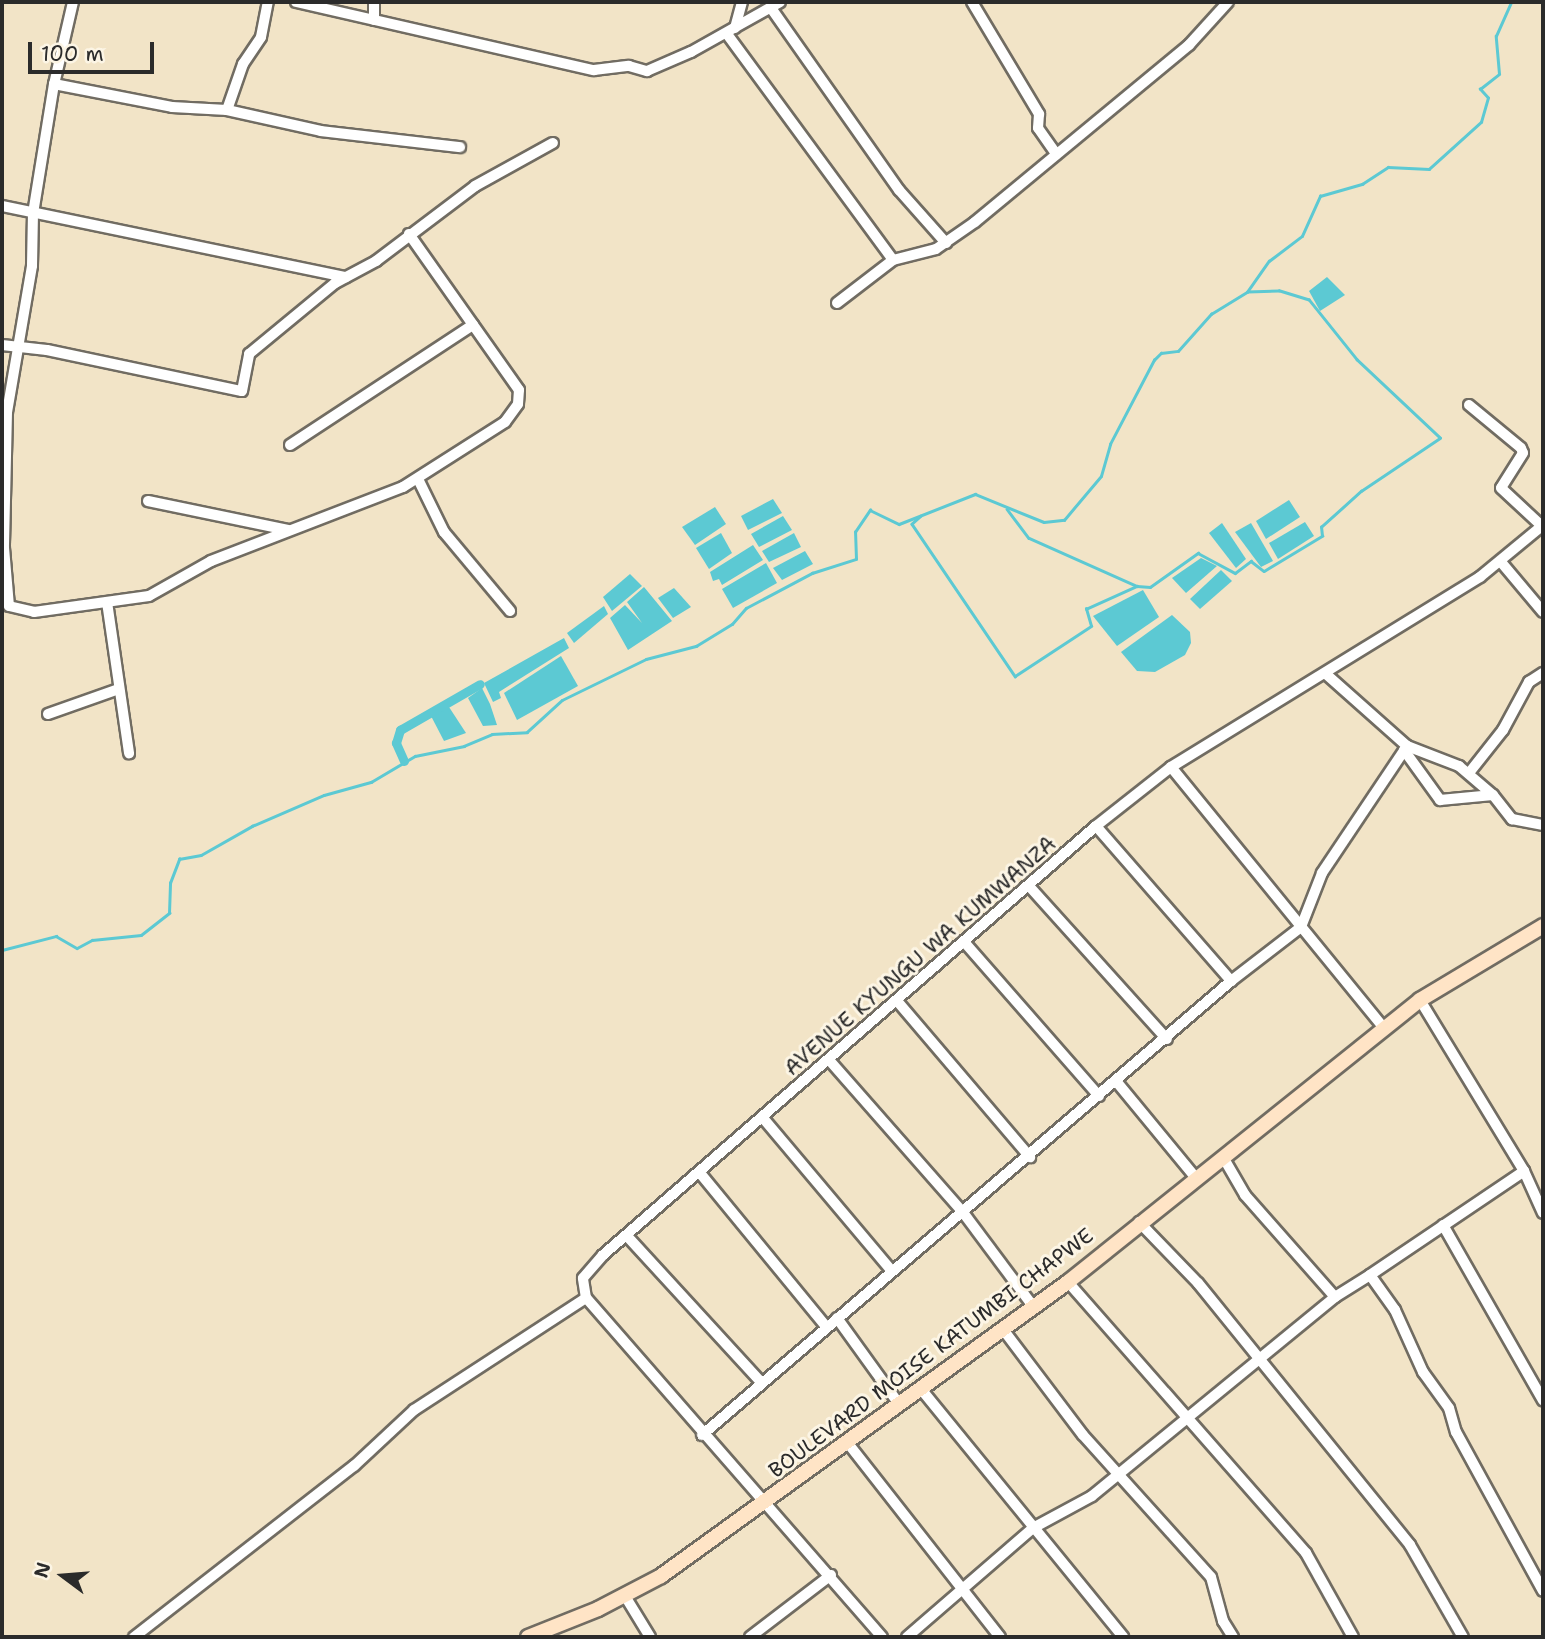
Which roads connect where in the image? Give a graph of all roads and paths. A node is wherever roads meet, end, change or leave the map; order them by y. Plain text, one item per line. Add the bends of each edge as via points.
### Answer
1 (73, 2) edge
2 (268, 2) edge
3 (296, 2) edge
4 (374, 2) edge
5 (742, 2) edge
6 (972, 2) edge
7 (1228, 2) edge
8 (775, 5) edge
9 (374, 20) junction
10 (731, 31) junction
11 (54, 84) junction
12 (227, 110) junction
13 (553, 143) dead end
14 (460, 147) dead end
15 (1056, 154) junction
16 (2, 206) edge
17 (33, 213) junction
18 (409, 234) junction
19 (946, 243) junction
20 (893, 260) junction
21 (346, 277) junction
22 (837, 303) dead end
23 (473, 325) junction
24 (2, 345) edge
25 (18, 346) junction
26 (1469, 405) dead end
27 (290, 445) dead end
28 (418, 479) junction
29 (5, 483) edge
30 (148, 501) dead end
31 (1543, 526) edge
32 (291, 531) junction
33 (1501, 562) junction
34 (4, 584) edge
35 (107, 601) junction
36 (510, 611) dead end
37 (1543, 612) edge
38 (1543, 673) edge
39 (1326, 674) junction
40 (119, 689) junction
41 (48, 714) dead end
42 (1406, 748) junction
43 (129, 753) dead end
44 (1171, 767) junction
45 (1469, 773) junction
46 (1493, 795) junction
47 (1543, 825) edge
48 (1096, 826) junction
49 (1030, 886) junction
50 (1543, 926) edge
51 (1301, 927) junction
52 (966, 944) junction
53 (1231, 981) junction
54 (1420, 1000) junction
55 (898, 1002) junction
56 (1384, 1028) junction
57 (1167, 1039) junction
58 (830, 1061) junction
59 (1116, 1081) junction
60 (1099, 1097) junction
61 (764, 1118) junction
62 (1030, 1157) junction
63 (1223, 1157) junction
64 (1524, 1171) junction
65 (700, 1173) junction
66 (1196, 1178) junction
67 (962, 1211) junction
68 (1543, 1213) edge
69 (1139, 1222) junction
70 (1443, 1225) junction
71 (626, 1236) junction
72 (892, 1271) junction
73 (1370, 1275) junction
74 (1068, 1282) junction
75 (1335, 1297) junction
76 (586, 1298) junction
77 (1032, 1305) junction
78 (837, 1318) junction
79 (825, 1325) junction
80 (1002, 1328) junction
81 (1259, 1357) junction
82 (760, 1381) junction
83 (921, 1388) junction
84 (1543, 1400) edge
85 (899, 1404) junction
86 (1188, 1415) junction
87 (702, 1435) junction
88 (846, 1442) junction
89 (1119, 1473) junction
90 (763, 1504) junction
91 (1032, 1528) junction
92 (831, 1575) junction
93 (961, 1587) junction
94 (1543, 1591) edge
95 (625, 1596) junction
96 (134, 1637) edge
97 (528, 1637) edge
98 (650, 1637) edge
99 (750, 1637) edge
100 (882, 1637) edge
101 (906, 1637) edge
102 (1000, 1637) edge
103 (1123, 1637) edge
104 (1233, 1637) edge
105 (1353, 1637) edge
106 (1463, 1637) edge

1 - 11 street
2 - 12 street via 261,37 243,64
3 - 9 street
4 - 9 street
5 - 10 street
6 - 15 street via 1039,114 1038,128
7 - 15 street via 1189,44
8 - 10 street
8 - 19 street via 899,190
9 - 10 street via 594,70 629,66 647,71
10 - 20 street
11 - 12 street via 172,107
11 - 17 street
12 - 14 street via 321,131
13 - 18 street via 475,186
15 - 19 street
16 - 17 street
17 - 21 street
17 - 25 street via 32,266
18 - 21 street via 376,261
18 - 23 street
19 - 20 street
20 - 22 street
21 - 25 street via 249,354 242,391
23 - 27 street
23 - 28 street via 519,390 518,404 505,422 474,446
24 - 25 street
25 - 29 street via 8,412
26 - 31 street via 1521,448 1523,453 1500,488
28 - 32 street
28 - 36 street via 444,532
29 - 34 street
30 - 32 street
31 - 33 street, AVENUE KYUNGU WA KUMWANZA
32 - 35 street via 211,561 149,596
33 - 37 street
33 - 39 street, AVENUE KYUNGU WA KUMWANZA
34 - 35 street via 9,606 15,609 34,612
35 - 40 street
38 - 45 street via 1529,682 1503,730
39 - 42 street
39 - 44 street, AVENUE KYUNGU WA KUMWANZA
40 - 41 street
40 - 43 street
42 - 45 street
42 - 46 street via 1440,800
42 - 51 street via 1322,873
44 - 48 street, AVENUE KYUNGU WA KUMWANZA
44 - 51 street
45 - 46 street
46 - 47 street via 1512,819
48 - 49 street, AVENUE KYUNGU WA KUMWANZA
48 - 53 street
49 - 52 street, AVENUE KYUNGU WA KUMWANZA
49 - 57 street
50 - 54 street, BOULEVARD MOISE KATUMBI CHAPWE
51 - 53 street
51 - 56 street
52 - 55 street, AVENUE KYUNGU WA KUMWANZA
52 - 60 street
53 - 57 street
54 - 56 street, BOULEVARD MOISE KATUMBI CHAPWE
54 - 64 street
55 - 58 street, AVENUE KYUNGU WA KUMWANZA
55 - 62 street
56 - 63 street, BOULEVARD MOISE KATUMBI CHAPWE
57 - 59 street
58 - 61 street, AVENUE KYUNGU WA KUMWANZA
58 - 67 street
59 - 60 street
59 - 66 street
60 - 62 street
61 - 65 street, AVENUE KYUNGU WA KUMWANZA
61 - 72 street
62 - 67 street
63 - 66 street, BOULEVARD MOISE KATUMBI CHAPWE
63 - 75 street via 1245,1195
64 - 68 street
64 - 70 street
65 - 71 street, AVENUE KYUNGU WA KUMWANZA
65 - 79 street
66 - 69 street, BOULEVARD MOISE KATUMBI CHAPWE
67 - 72 street
67 - 77 street
69 - 74 street, BOULEVARD MOISE KATUMBI CHAPWE
69 - 81 street via 1198,1283
70 - 73 street
70 - 84 street
71 - 76 street, AVENUE KYUNGU WA KUMWANZA via 583,1279
71 - 82 street
72 - 78 street
73 - 75 street
73 - 94 street via 1395,1310 1423,1372 1449,1408 1456,1432
74 - 77 street, BOULEVARD MOISE KATUMBI CHAPWE
74 - 86 street
75 - 81 street
76 - 87 street
76 - 96 street via 414,1410 354,1466
77 - 80 street, BOULEVARD MOISE KATUMBI CHAPWE
78 - 79 street
78 - 85 street
79 - 82 street
80 - 83 street, BOULEVARD MOISE KATUMBI CHAPWE
80 - 89 street via 1071,1421
81 - 86 street
81 - 106 street via 1410,1545
82 - 87 street
83 - 85 street, BOULEVARD MOISE KATUMBI CHAPWE
83 - 91 street
85 - 88 street, BOULEVARD MOISE KATUMBI CHAPWE
86 - 89 street
86 - 105 street via 1306,1553
87 - 90 street
88 - 90 street, BOULEVARD MOISE KATUMBI CHAPWE
88 - 93 street
89 - 91 street via 1078,1506
89 - 104 street via 1211,1577 1223,1621
90 - 92 street
90 - 95 street, BOULEVARD MOISE KATUMBI CHAPWE
91 - 93 street
91 - 103 street
92 - 99 street
92 - 100 street
93 - 101 street
93 - 102 street
95 - 97 street, BOULEVARD MOISE KATUMBI CHAPWE
95 - 98 street

